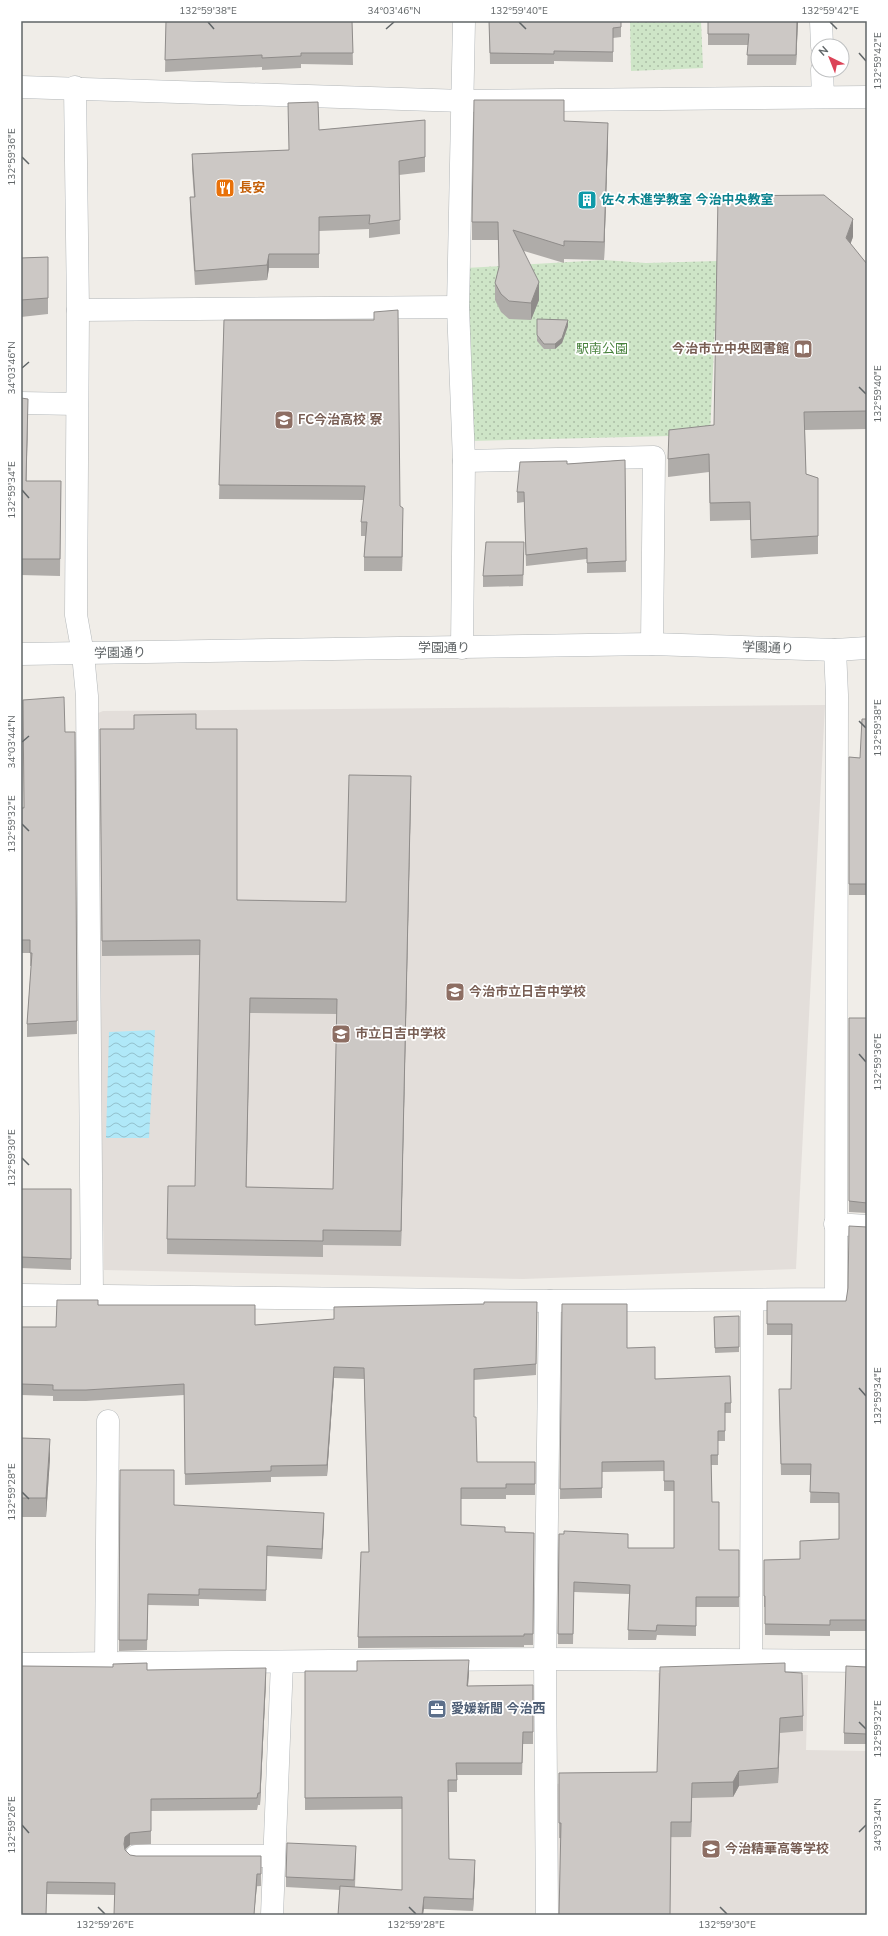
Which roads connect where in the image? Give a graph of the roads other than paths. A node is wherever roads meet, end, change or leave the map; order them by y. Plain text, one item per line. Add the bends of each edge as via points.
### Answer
1 (464, 21) edge
2 (821, 21) edge
3 (822, 38) edge
4 (822, 78) edge
5 (21, 87) edge
6 (75, 87) junction
7 (823, 97) junction
8 (867, 97) edge
9 (464, 101) junction
10 (458, 307) junction
11 (78, 310) junction
12 (21, 403) edge
13 (77, 404) junction
14 (464, 461) junction
15 (652, 644) junction
16 (462, 648) junction
17 (867, 648) edge
18 (835, 650) junction
19 (21, 654) edge
20 (82, 654) junction
21 (835, 1224) junction
22 (867, 1226) edge
23 (21, 1295) edge
24 (92, 1295) junction
25 (752, 1300) junction
26 (550, 1301) junction
27 (108, 1421) dead end
28 (545, 1659) junction
29 (751, 1661) junction
30 (867, 1661) edge
31 (282, 1662) junction
32 (21, 1664) edge
33 (106, 1664) junction
34 (136, 1856) edge
35 (274, 1856) junction
36 (272, 1915) edge
37 (547, 1915) edge

1 - 9 street
2 - 3 street
4 - 7 street
5 - 6 street
6 - 9 street
6 - 11 street
7 - 8 street
7 - 9 street
9 - 10 street
10 - 11 street
10 - 14 street
11 - 13 street
12 - 13 street
13 - 20 street via 76,616
14 - 15 street via 654,457
14 - 16 street
15 - 16 street, 学園通り
15 - 18 street, 学園通り
16 - 20 street, 学園通り
17 - 18 street, 学園通り
18 - 21 street
19 - 20 street, 学園通り
20 - 24 street via 87,696
21 - 22 street
21 - 25 street via 836,1299
23 - 24 street
24 - 26 street
25 - 26 street
25 - 29 street
26 - 28 street
27 - 33 street
28 - 29 street
28 - 31 street
28 - 37 street
29 - 30 street
31 - 33 street
31 - 35 street
32 - 33 street
34 - 35 street
35 - 36 street

